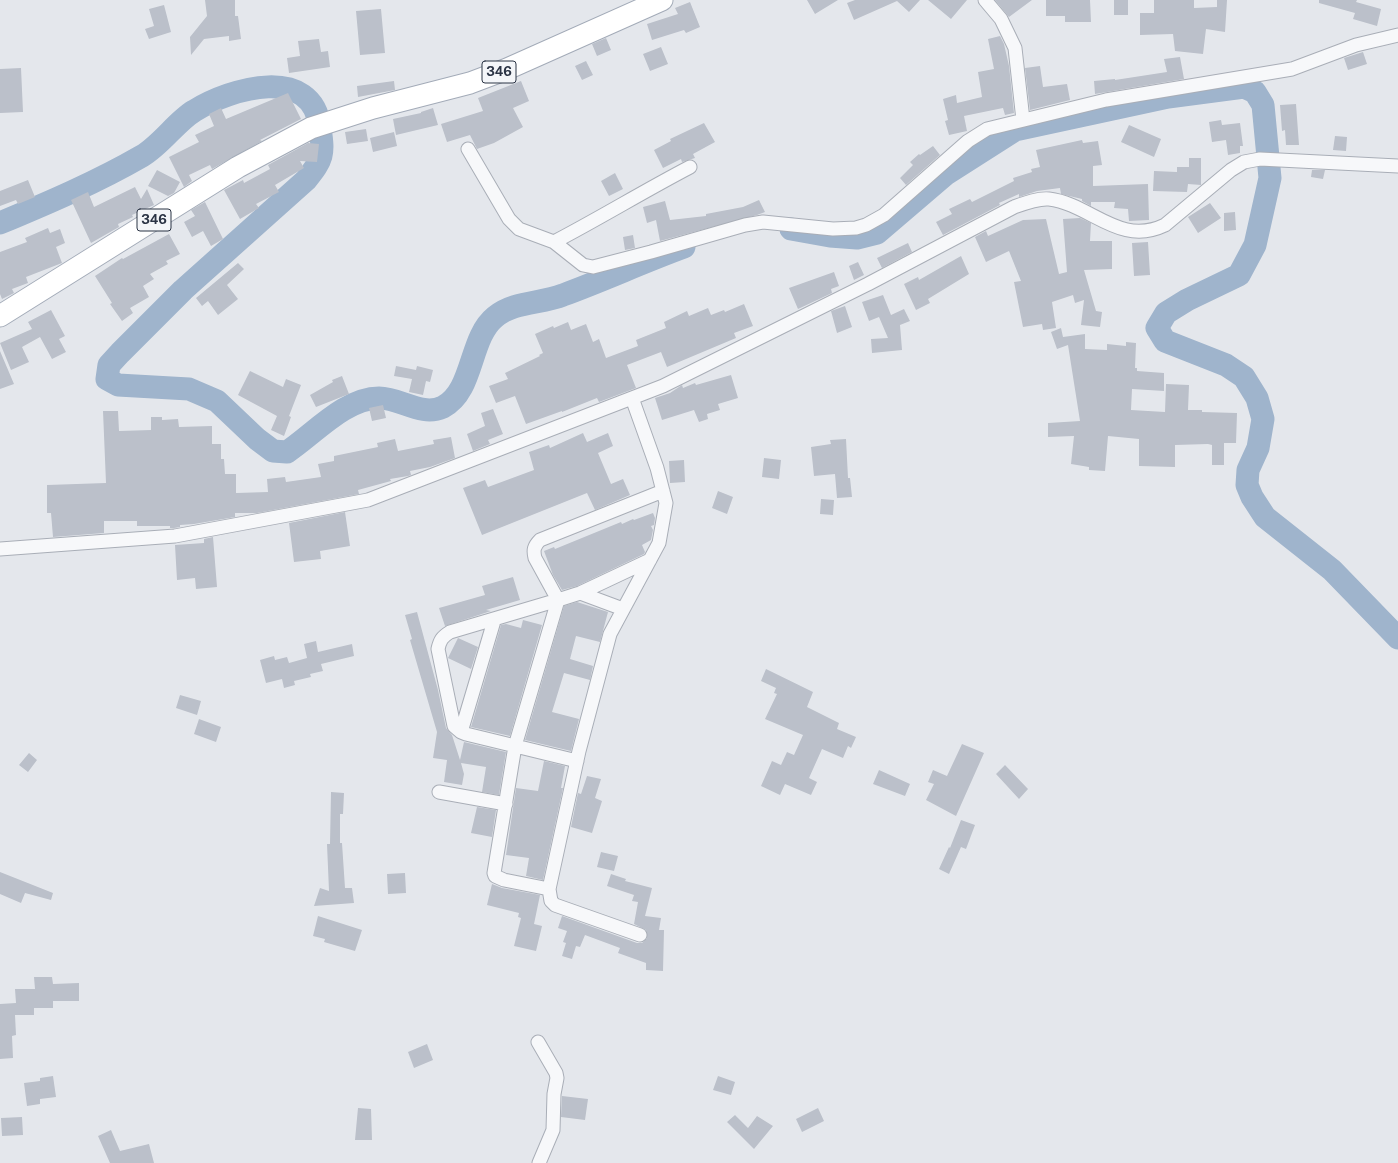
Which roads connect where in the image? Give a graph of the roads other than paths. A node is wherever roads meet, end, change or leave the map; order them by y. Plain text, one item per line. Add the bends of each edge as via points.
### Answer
1 (662, 0) edge
2 (985, 0) edge
3 (1398, 35) edge
4 (1023, 120) junction
5 (468, 149) dead end
6 (1398, 166) edge
7 (690, 167) dead end
8 (554, 242) junction
9 (0, 316) edge
10 (632, 398) junction
11 (663, 491) junction
12 (0, 549) edge
13 (650, 560) junction
14 (580, 593) junction
15 (558, 600) junction
16 (623, 609) junction
17 (494, 621) junction
18 (460, 732) junction
19 (515, 746) junction
20 (577, 761) junction
21 (439, 792) dead end
22 (506, 804) junction
23 (549, 889) junction
24 (640, 935) dead end
25 (538, 1042) dead end
26 (539, 1163) edge

1 - 9 main road, 346 via 477,80 320,125 238,167
2 - 4 street via 1001,19 1015,48
3 - 4 street via 1356,45 1292,69 1106,100
4 - 8 street via 987,129 968,141 884,215 856,228 833,229 763,222 745,224 593,267 582,265
5 - 8 street via 509,219 519,229
6 - 10 street via 1260,159 1244,162 1165,225 1153,231 1133,232 1064,203 1049,199 1035,200 1014,207 868,284 663,386
7 - 8 street
10 - 11 street
10 - 12 street via 368,500 175,536
11 - 13 street via 666,503 659,543
11 - 15 street via 540,540 534,546 535,558
13 - 14 street
13 - 16 street
14 - 15 street
14 - 16 street
15 - 17 street
15 - 19 street
16 - 20 street via 610,634
17 - 18 street
17 - 18 street via 450,632 439,642 438,649 454,726
18 - 19 street
19 - 20 street
19 - 22 street
20 - 23 street
21 - 22 street
22 - 23 street via 494,868 495,876
23 - 24 street via 551,901 555,905
25 - 26 street via 557,1078 553,1130

